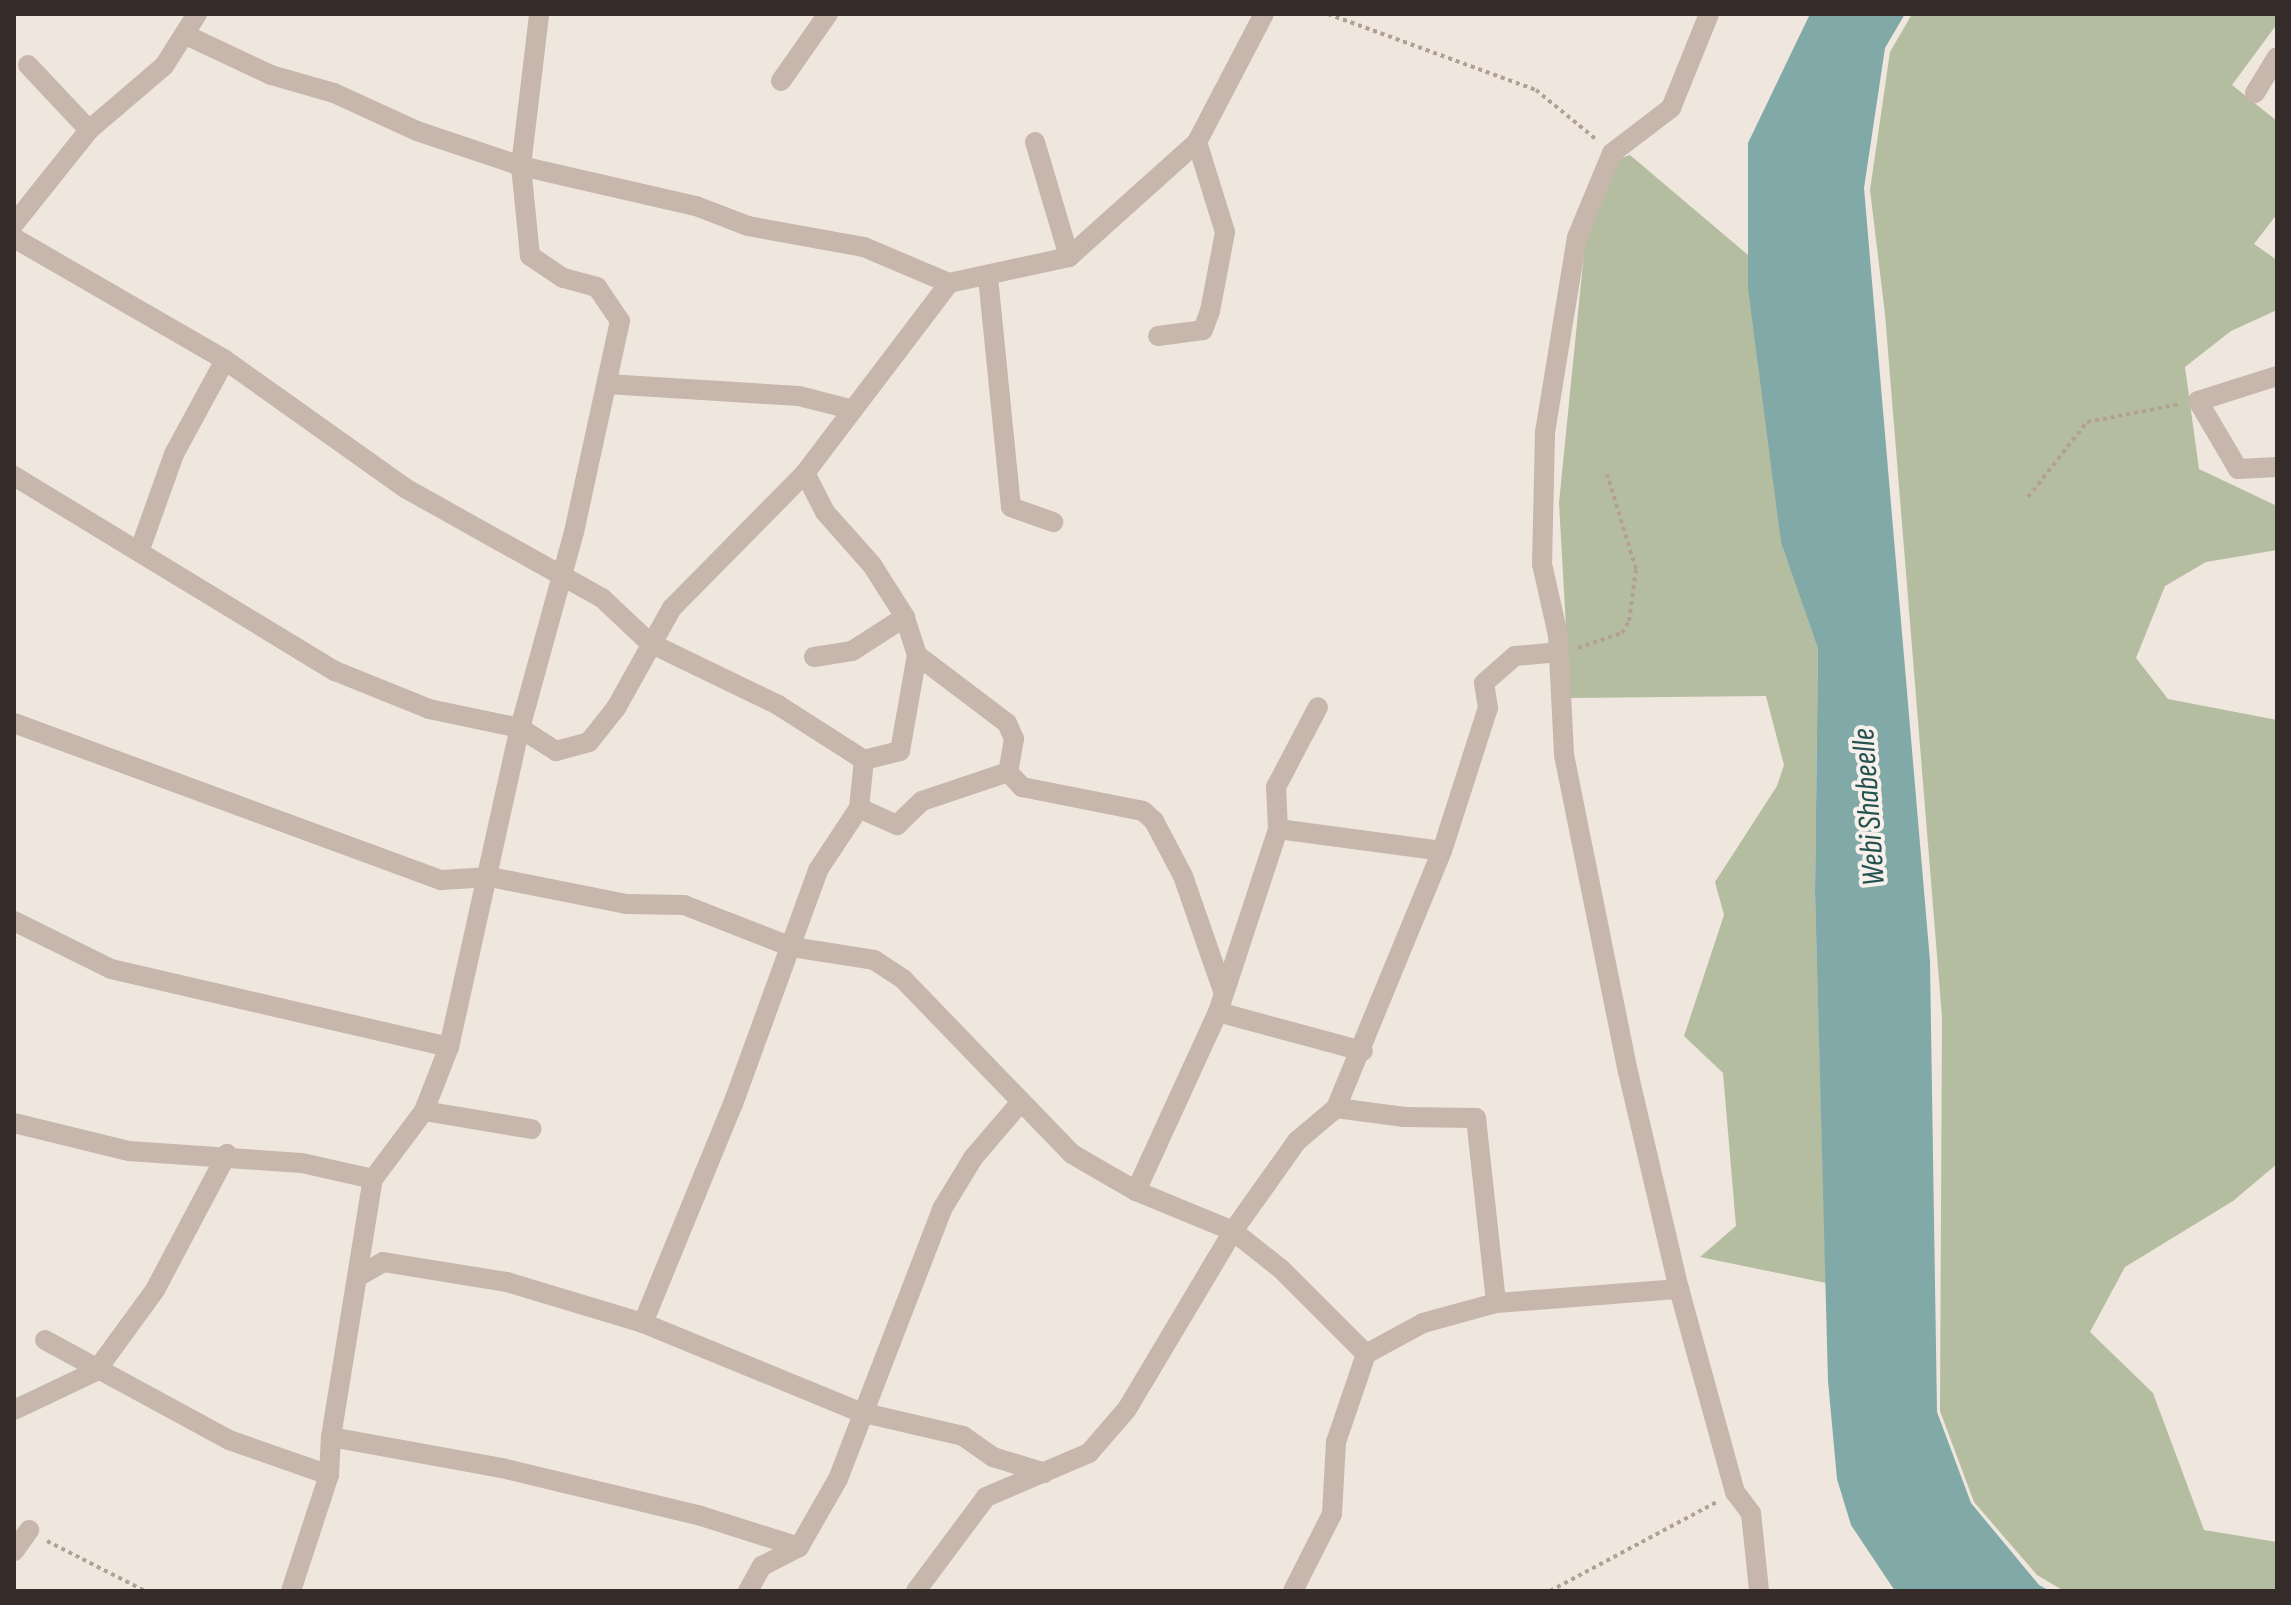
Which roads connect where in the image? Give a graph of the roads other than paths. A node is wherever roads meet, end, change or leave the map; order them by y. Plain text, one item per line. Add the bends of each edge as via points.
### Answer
1 (197, 14) edge
2 (539, 14) edge
3 (828, 14) edge
4 (1264, 14) edge
5 (1709, 14) edge
6 (186, 35) junction
7 (2277, 57) edge
8 (28, 65) dead end
9 (781, 81) dead end
10 (2255, 93) dead end
11 (89, 130) junction
12 (1035, 142) dead end
13 (1197, 142) junction
14 (521, 166) junction
15 (14, 224) edge
16 (14, 238) edge
17 (1069, 257) junction
18 (988, 277) junction
19 (949, 283) junction
20 (1158, 336) dead end
21 (225, 360) junction
22 (2277, 376) edge
23 (607, 384) junction
24 (850, 409) junction
25 (2277, 467) edge
26 (805, 473) junction
27 (14, 476) edge
28 (1053, 522) dead end
29 (139, 552) junction
30 (561, 578) junction
31 (905, 617) junction
32 (650, 643) junction
33 (1560, 652) junction
34 (917, 655) junction
35 (814, 657) dead end
36 (1318, 707) dead end
37 (14, 723) edge
38 (520, 728) junction
39 (864, 760) junction
40 (1008, 772) junction
41 (859, 808) junction
42 (1278, 829) junction
43 (1442, 851) junction
44 (490, 877) junction
45 (14, 921) edge
46 (792, 947) junction
47 (1223, 991) junction
48 (1218, 1012) junction
49 (449, 1047) junction
50 (1363, 1051) junction
51 (1020, 1103) junction
52 (1336, 1108) junction
53 (424, 1111) junction
54 (14, 1123) edge
55 (532, 1129) dead end
56 (227, 1154) junction
57 (373, 1179) junction
58 (1136, 1191) junction
59 (1233, 1231) junction
60 (359, 1276) junction
61 (1679, 1289) junction
62 (1496, 1303) junction
63 (643, 1323) junction
64 (45, 1340) dead end
65 (1366, 1354) junction
66 (96, 1371) junction
67 (14, 1410) edge
68 (860, 1412) junction
69 (331, 1437) junction
70 (1045, 1473) junction
71 (329, 1475) junction
72 (29, 1530) road end
73 (799, 1547) junction
74 (14, 1551) edge
75 (291, 1591) edge
76 (748, 1591) edge
77 (916, 1591) edge
78 (1293, 1591) edge
79 (1759, 1591) edge

1 - 6 street
2 - 14 street
3 - 9 street
4 - 13 street
5 - 33 street via 1671,108 1612,153 1577,237 1545,433 1542,564
6 - 11 street via 164,66
6 - 14 street via 271,75 334,93 417,131
7 - 10 street
8 - 11 street
11 - 15 street
12 - 17 street
13 - 17 street
13 - 20 street via 1225,232 1213,298 1203,330
14 - 19 street via 696,206 748,226 864,247
14 - 23 street via 530,256 563,278 597,287 620,321
16 - 21 street
17 - 18 street
18 - 19 street
18 - 28 street via 1011,507
19 - 24 street
21 - 29 street via 174,454
21 - 30 street via 405,488
22 - 25 street via 2198,401 2238,469
23 - 24 street via 799,396
23 - 30 street
24 - 26 street
26 - 31 street via 825,512 872,565
26 - 32 street via 706,568
27 - 29 street
29 - 38 street via 335,671 429,709
30 - 32 street via 602,598
30 - 38 street
31 - 34 street
31 - 35 street via 852,651
32 - 38 street via 616,708 589,742 556,751
32 - 39 street via 778,705
33 - 43 street via 1515,656 1484,683 1488,708
33 - 61 street via 1564,755 1628,1072
34 - 39 street via 900,751
34 - 40 street via 1007,723 1014,739
36 - 42 street via 1276,787
37 - 44 street via 441,880
38 - 44 street
39 - 41 street
40 - 41 street via 922,801 897,825
40 - 47 street via 1022,787 1143,811 1154,821 1183,876
41 - 46 street via 818,870
42 - 43 street
42 - 47 street
43 - 50 street
44 - 46 street via 626,904 684,905
44 - 49 street
45 - 49 street via 111,969
46 - 51 street via 874,960 903,979
46 - 63 street
47 - 48 street
48 - 50 street
48 - 58 street
49 - 53 street
50 - 52 street
51 - 58 street via 1072,1154
51 - 68 street via 973,1158 942,1209 929,1253
52 - 59 street via 1297,1141
52 - 62 street via 1404,1117 1476,1118
53 - 55 street
53 - 57 street
54 - 56 street via 129,1151
56 - 57 street
56 - 66 street via 155,1290
57 - 60 street
58 - 59 street
59 - 65 street via 1281,1269
59 - 70 street via 1127,1409 1089,1453
60 - 63 street via 383,1262 507,1282
60 - 69 street
61 - 62 street
61 - 79 street via 1735,1492 1751,1513
62 - 65 street via 1423,1323
63 - 68 street
64 - 66 street
65 - 78 street via 1336,1442 1332,1514
66 - 67 street
66 - 71 street via 229,1440
68 - 70 street via 918,1421 963,1436 993,1457
68 - 73 street via 838,1479
69 - 71 street
69 - 73 street via 502,1468 698,1515
70 - 77 street via 986,1497
71 - 75 street
72 - 74 street
73 - 76 street via 762,1566

